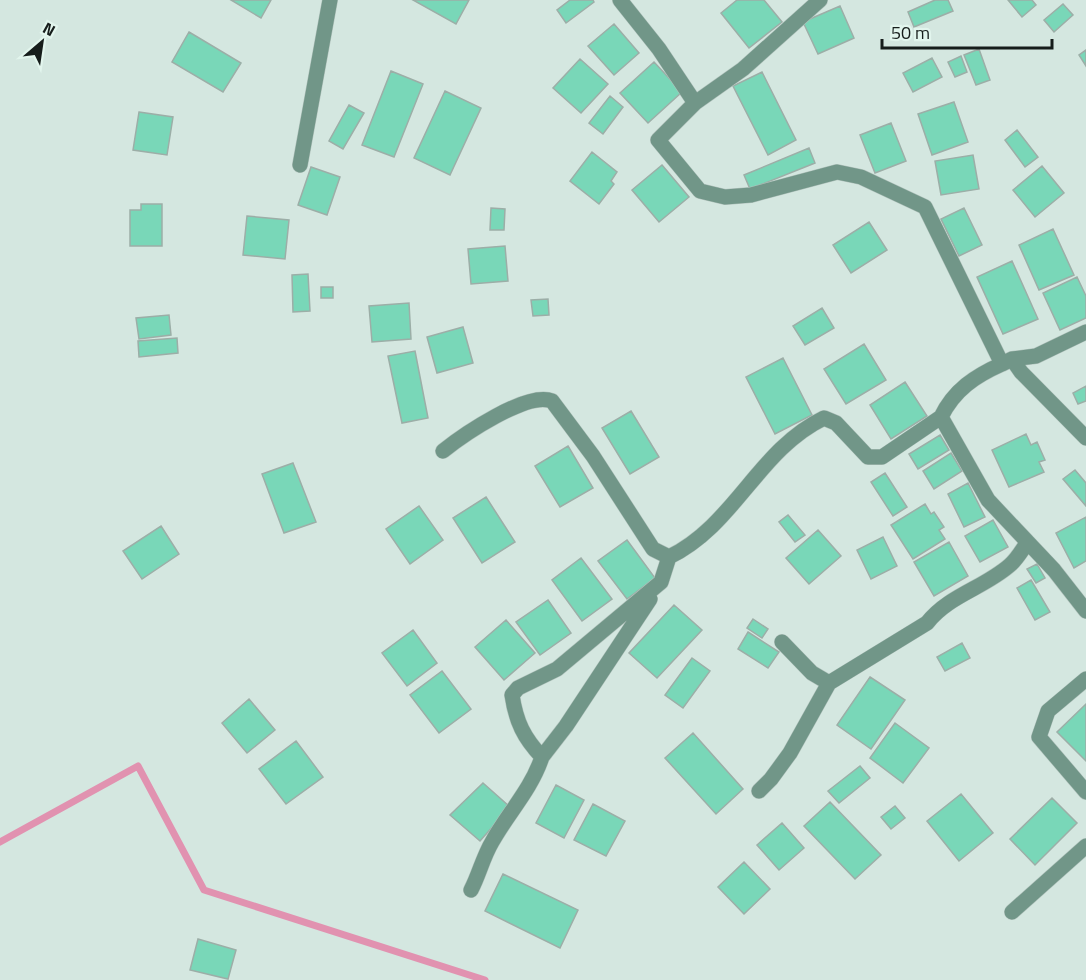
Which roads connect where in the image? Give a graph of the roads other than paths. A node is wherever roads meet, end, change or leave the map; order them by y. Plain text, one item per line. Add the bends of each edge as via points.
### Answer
1 (330, 0) edge
2 (620, 0) edge
3 (820, 0) edge
4 (695, 103) junction
5 (300, 165) dead end
6 (1086, 332) edge
7 (1007, 361) junction
8 (941, 417) junction
9 (1086, 438) edge
10 (443, 451) dead end
11 (1027, 543) junction
12 (669, 556) junction
13 (661, 582) junction
14 (1086, 611) edge
15 (782, 642) dead end
16 (1086, 679) edge
17 (828, 683) junction
18 (542, 758) junction
19 (759, 791) dead end
20 (1086, 792) edge
21 (1086, 846) edge
22 (471, 890) dead end
23 (1012, 912) dead end

1 - 5 street
2 - 4 street
3 - 4 street via 743,69
4 - 7 street via 658,140 700,191 725,197 751,195 837,172 861,177 925,207
6 - 7 street via 1036,356
7 - 8 street via 964,386 948,402
7 - 9 street
8 - 11 street via 988,500
8 - 12 street via 882,457 868,457 836,423 824,418 809,425 777,450 710,528 689,547
10 - 12 street via 486,420 540,399 552,401 653,549
11 - 14 street
11 - 17 street via 1011,565 938,609 927,623
12 - 13 street
13 - 18 street
13 - 18 street via 557,669 518,688 512,695 515,717 525,739
15 - 17 street via 812,673
16 - 20 street via 1048,711 1039,737
17 - 19 street via 790,753
18 - 22 street via 537,774 492,843
21 - 23 street

